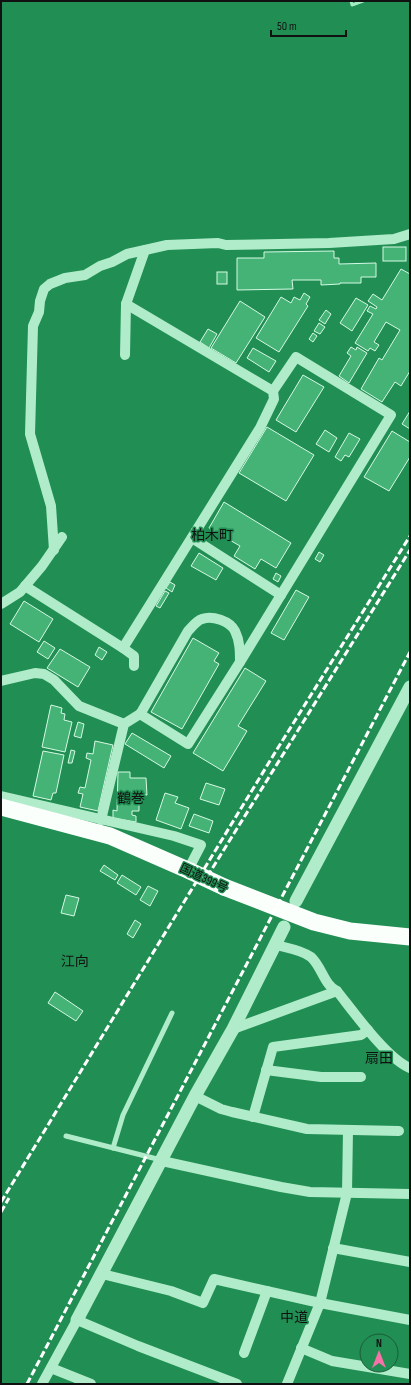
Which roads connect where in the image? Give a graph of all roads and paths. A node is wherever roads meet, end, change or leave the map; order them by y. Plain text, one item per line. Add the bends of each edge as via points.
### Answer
1 (410, 234) edge
2 (145, 250) junction
3 (126, 304) junction
4 (125, 355) dead end
5 (273, 392) junction
6 (62, 537) dead end
7 (192, 538) junction
8 (54, 550) junction
9 (25, 586) junction
10 (281, 595) junction
11 (1, 604) edge
12 (124, 648) junction
13 (240, 662) junction
14 (134, 666) dead end
15 (1, 681) edge
16 (410, 686) edge
17 (140, 714) junction
18 (124, 724) junction
19 (1, 796) edge
20 (1, 807) edge
21 (101, 820) junction
22 (189, 870) junction
23 (296, 901) dead end
24 (284, 927) dead end
25 (410, 937) edge
26 (276, 945) junction
27 (337, 991) junction
28 (172, 1013) dead end
29 (233, 1029) junction
30 (368, 1030) junction
31 (410, 1068) edge
32 (266, 1070) junction
33 (361, 1077) dead end
34 (195, 1096) junction
35 (254, 1117) junction
36 (348, 1130) junction
37 (399, 1131) dead end
38 (66, 1136) dead end
39 (113, 1148) junction
40 (162, 1161) junction
41 (347, 1193) junction
42 (410, 1194) edge
43 (333, 1248) junction
44 (410, 1262) edge
45 (102, 1274) junction
46 (267, 1291) junction
47 (320, 1303) junction
48 (77, 1320) junction
49 (410, 1320) edge
50 (301, 1348) junction
51 (244, 1353) dead end
52 (51, 1368) junction
53 (410, 1374) edge
54 (234, 1383) edge
55 (42, 1384) edge
56 (91, 1384) edge
57 (287, 1384) edge

1 - 2 street via 394,239 336,243 218,243 167,245
2 - 3 street
2 - 8 street via 127,254 85,275 65,278 50,284 44,289 40,301 39,312 33,326 30,434 51,506
3 - 4 street
3 - 5 street
5 - 7 street via 274,399 260,428
5 - 10 street via 296,356 390,415
6 - 8 street
7 - 10 street
7 - 12 street
8 - 9 street
9 - 11 street
9 - 12 street
10 - 13 street
12 - 14 street via 134,656
13 - 17 street via 188,744
13 - 17 street via 239,642 234,628 216,619 201,619 188,631
15 - 18 street via 35,673 44,674 54,680 79,706
16 - 23 street
17 - 18 street
18 - 21 street
19 - 21 street
20 - 22 highway, 国道399号 via 110,836
21 - 22 street via 174,836 201,845
22 - 25 highway, 国道399号, bridge via 224,887 314,922 350,931
24 - 26 street
26 - 27 street via 312,958 331,989
26 - 29 street
27 - 29 street
27 - 30 street
28 - 39 lane via 124,1115
29 - 34 street
30 - 31 street via 395,1060
30 - 32 street via 360,1035 272,1047
32 - 33 street
32 - 35 street
34 - 35 street via 221,1109
34 - 40 street
35 - 36 street via 307,1129
36 - 37 street
36 - 41 street
38 - 39 lane
39 - 40 lane
40 - 41 street via 282,1188
40 - 45 street
41 - 42 street
41 - 43 street
43 - 44 street
43 - 47 street
45 - 46 street via 171,1291 203,1303 214,1279
45 - 48 street
46 - 47 street
46 - 51 street
47 - 49 street
47 - 50 street
48 - 52 street
48 - 54 street
50 - 53 street via 332,1361
50 - 57 street
52 - 55 street
52 - 56 street

